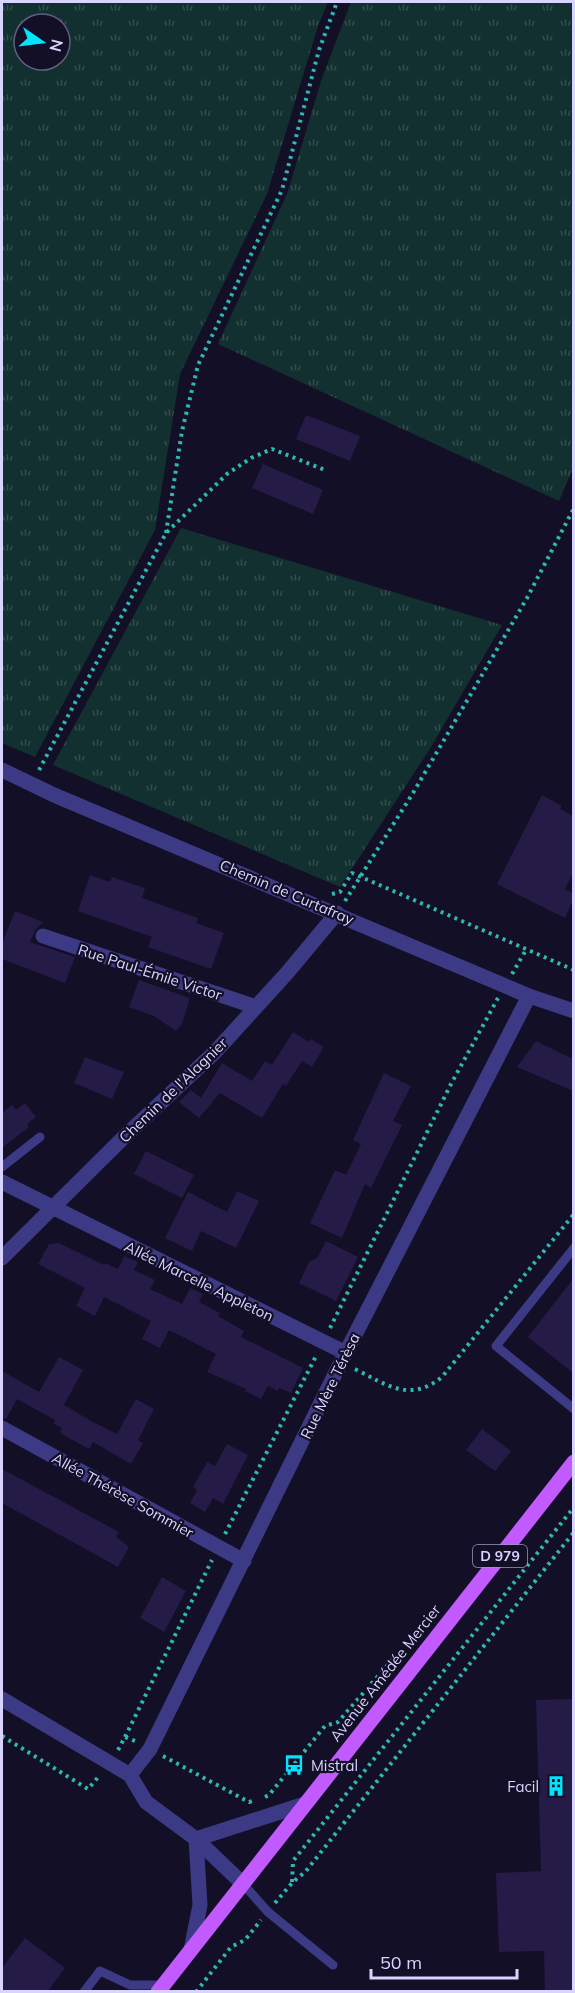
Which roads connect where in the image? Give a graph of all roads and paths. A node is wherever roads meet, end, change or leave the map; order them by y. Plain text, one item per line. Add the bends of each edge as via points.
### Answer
1 (337, 2) edge
2 (325, 470) dead end
3 (573, 508) edge
4 (166, 533) junction
5 (2, 770) edge
6 (31, 783) junction
7 (360, 877) junction
8 (326, 894) dead end
9 (337, 913) junction
10 (43, 936) dead end
11 (573, 970) edge
12 (529, 996) junction
13 (256, 1007) junction
14 (573, 1011) edge
15 (40, 1137) dead end
16 (2, 1167) edge
17 (2, 1182) edge
18 (51, 1208) junction
19 (573, 1214) edge
20 (573, 1248) edge
21 (2, 1258) edge
22 (344, 1358) junction
23 (573, 1409) edge
24 (2, 1428) edge
25 (573, 1462) edge
26 (573, 1507) edge
27 (573, 1532) edge
28 (244, 1561) junction
29 (393, 1659) dead end
30 (2, 1699) edge
31 (130, 1775) junction
32 (269, 1796) dead end
33 (305, 1804) junction
34 (196, 1839) junction
35 (243, 1884) junction
36 (245, 1940) dead end
37 (191, 1950) junction
38 (333, 1965) dead end
39 (161, 1988) edge
40 (84, 1992) edge
41 (196, 1992) edge

1 - 4 path via 319,50 282,190 198,365 182,431
2 - 4 path via 272,449 227,474
3 - 7 path via 527,598
4 - 6 path
5 - 6 street, Chemin de Curtafray
6 - 9 street, Chemin de Curtafray
7 - 8 path via 352,873 340,892
7 - 9 path
7 - 11 path
9 - 12 street, Chemin de Curtafray
9 - 13 street, Chemin de l'Alagnier
10 - 13 street, Rue Paul-Émile Victor
12 - 14 street, Chemin de Curtafray
12 - 22 street, Rue Mère Térèsa
13 - 18 street, Chemin de l'Alagnier
15 - 16 lane
17 - 18 street, Allée Marcelle Appleton
18 - 21 street, Chemin de l'Alagnier
18 - 22 street, Allée Marcelle Appleton
19 - 22 path via 431,1386 414,1391 394,1388
20 - 23 lane via 496,1346
22 - 28 street, Rue Mère Térèsa
24 - 28 street, Allée Thérèse Sommier
25 - 33 main road, Avenue Amédée Mercier / D 979
26 - 27 path via 293,1861 292,1882 313,1862
28 - 31 street, Rue Mère Térèsa via 150,1749
29 - 32 path via 338,1722 325,1726
30 - 31 street
31 - 34 street via 146,1802
33 - 34 street
33 - 35 main road, Avenue Amédée Mercier / D 979
34 - 35 street
34 - 37 street via 200,1905
35 - 37 main road, Avenue Amédée Mercier / D 979
35 - 38 lane via 268,1912
36 - 41 path via 231,1947
37 - 39 main road, Avenue Amédée Mercier / D 979
39 - 40 lane via 130,1985 100,1971

